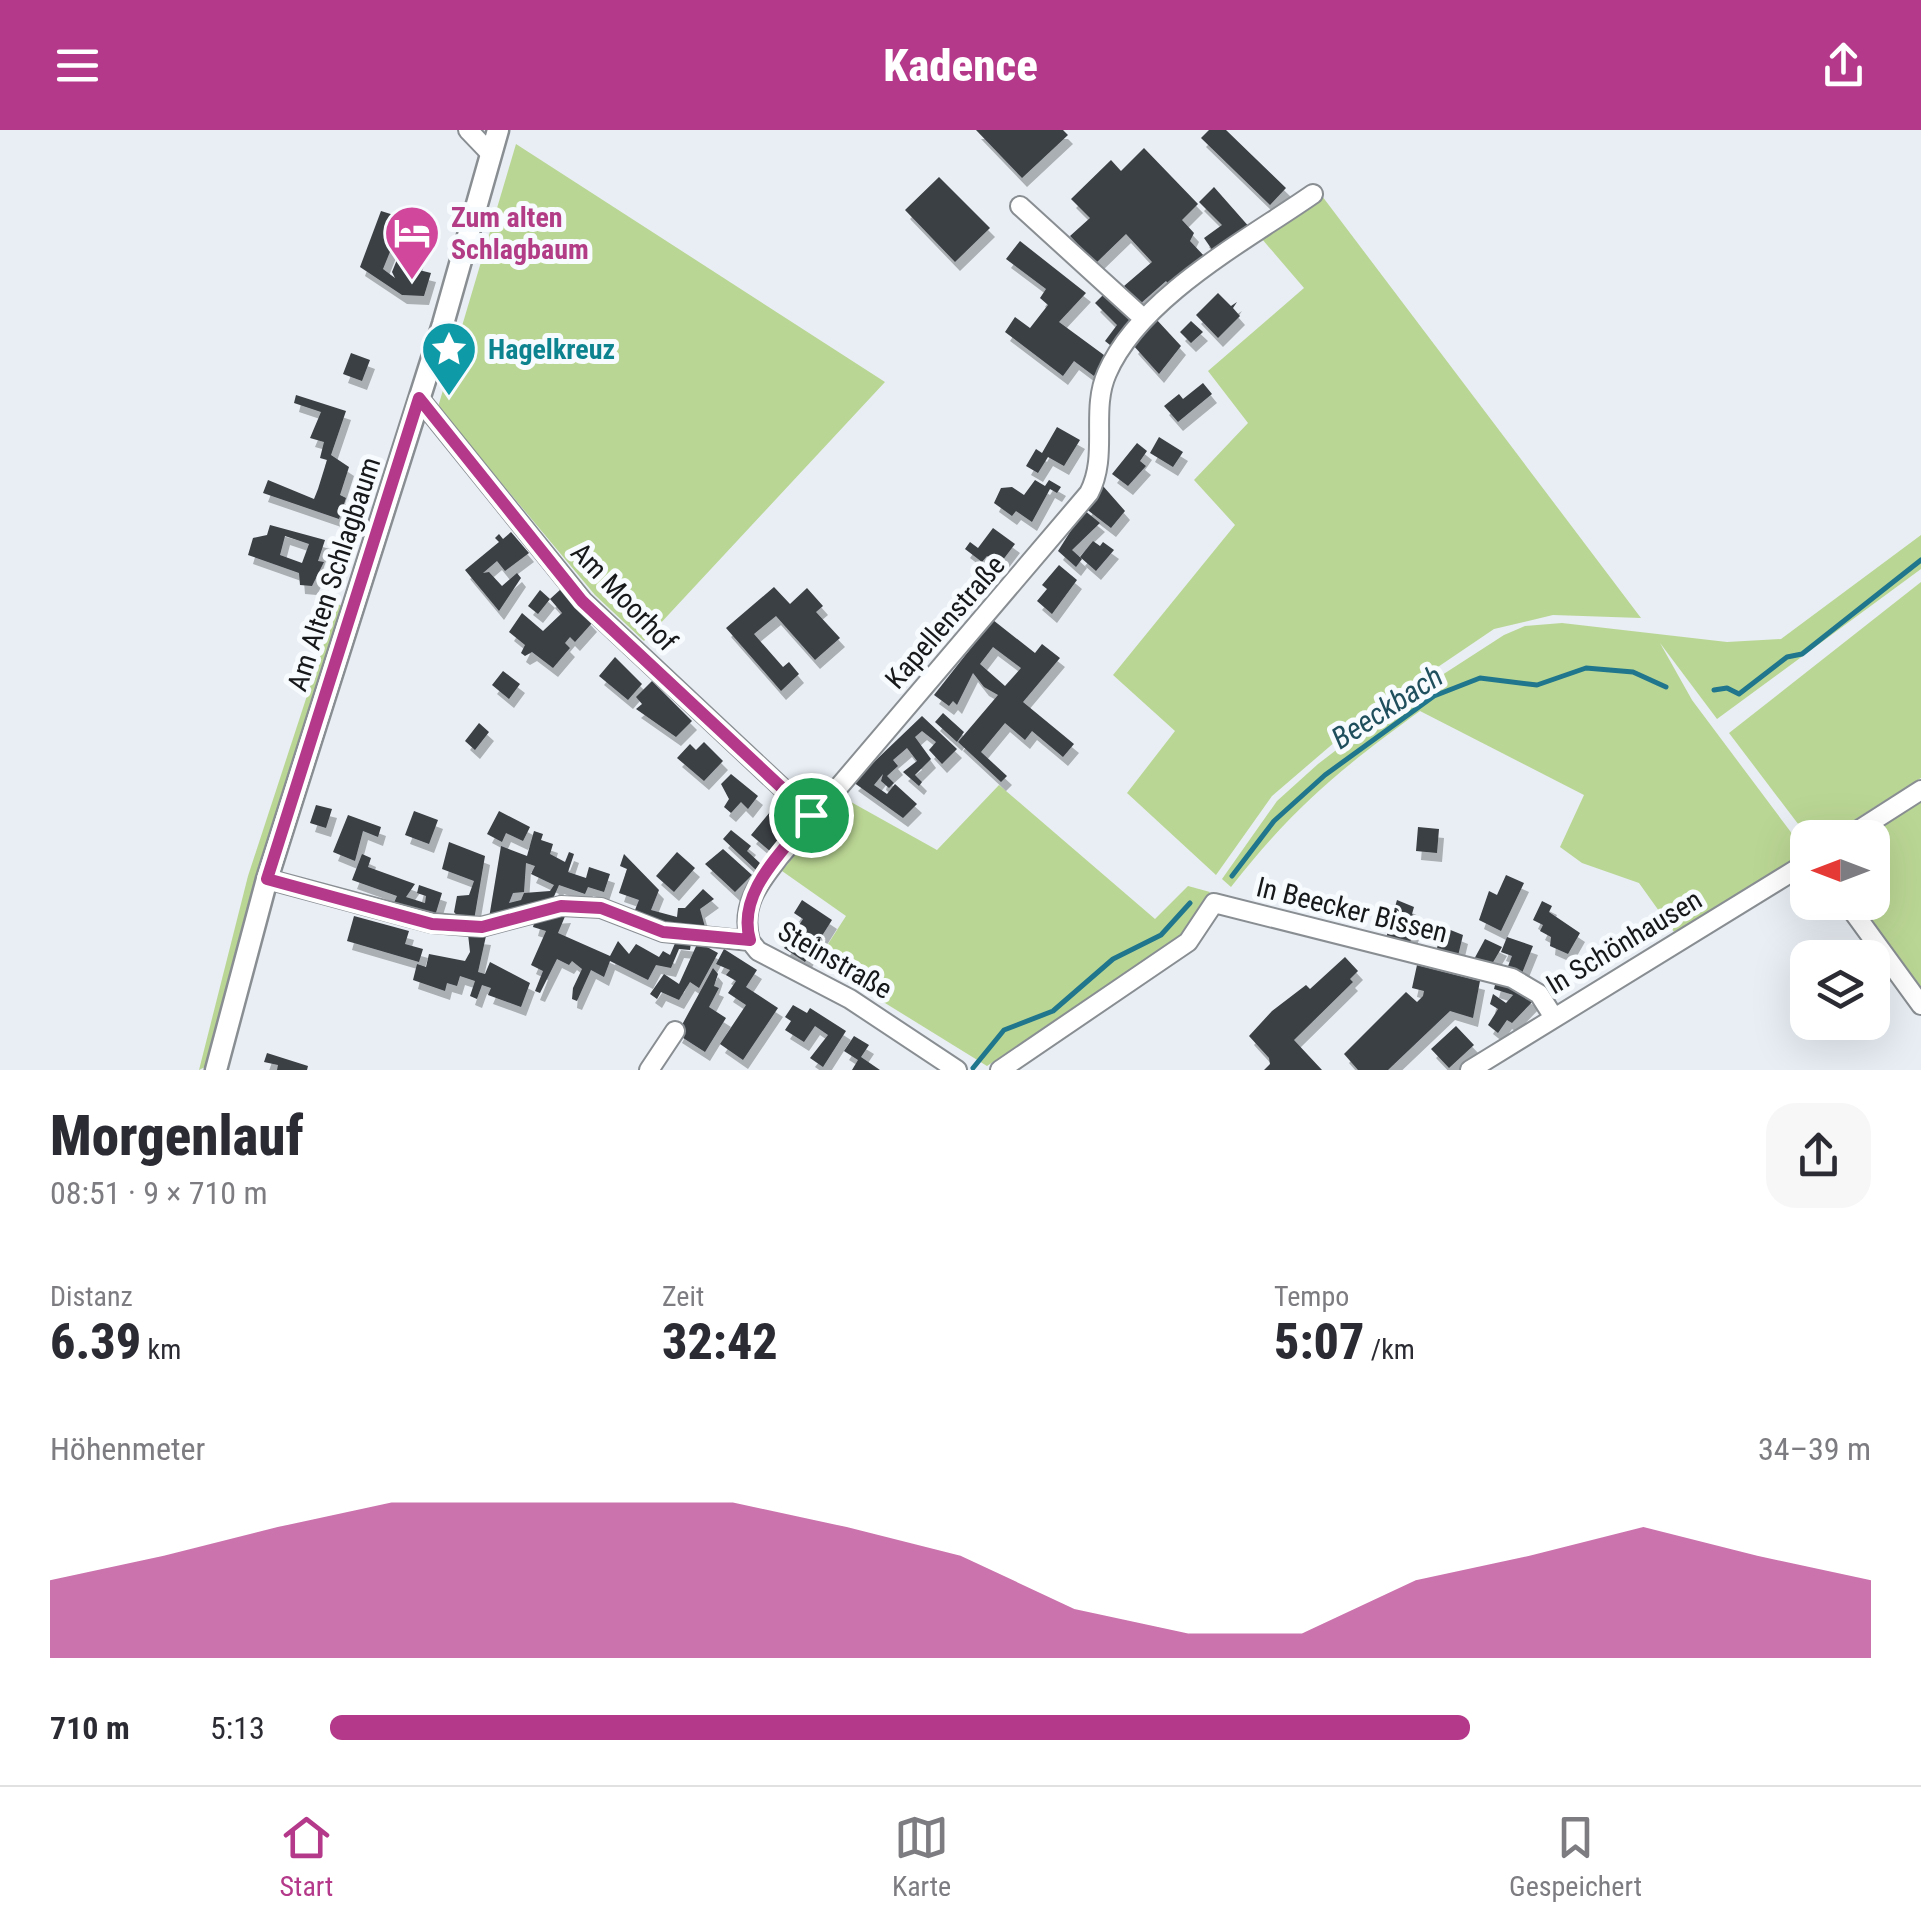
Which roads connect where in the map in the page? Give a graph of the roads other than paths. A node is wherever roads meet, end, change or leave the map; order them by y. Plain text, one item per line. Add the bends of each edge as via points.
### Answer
1 (468, 130) edge
2 (498, 130) edge
3 (491, 154) junction
4 (1314, 194) dead end
5 (1020, 206) dead end
6 (1143, 318) junction
7 (419, 398) junction
8 (1921, 790) edge
9 (811, 815) junction
10 (1874, 820) edge
11 (1790, 873) edge
12 (267, 879) junction
13 (1859, 920) edge
14 (750, 940) junction
15 (1921, 1005) edge
16 (1553, 1016) junction
17 (675, 1031) dead end
18 (216, 1070) edge
19 (649, 1070) edge
20 (957, 1070) edge
21 (1000, 1070) edge
22 (1470, 1070) edge

1 - 3 street
2 - 3 main road, Am Alten Schlagbaum
3 - 7 main road, Am Alten Schlagbaum
4 - 6 street, Kapellenstraße
5 - 6 street
6 - 9 street, Kapellenstraße via 1105,376 1100,466 1089,493
7 - 9 street, Am Moorhof via 582,601
7 - 12 main road, Am Alten Schlagbaum
8 - 10 street
9 - 14 street, Kapellenstraße via 754,890 746,910
11 - 16 street, In Schönhausen
12 - 14 street, Steinstraße via 432,924 482,927 561,906 601,908 663,932
12 - 18 main road, Am Alten Schlagbaum
13 - 15 street
14 - 20 street, Steinstraße via 758,951 919,1041
16 - 21 street, In Beecker Bissen via 1539,994 1512,978 1214,902 1188,942
16 - 22 street, In Schönhausen
17 - 19 street

